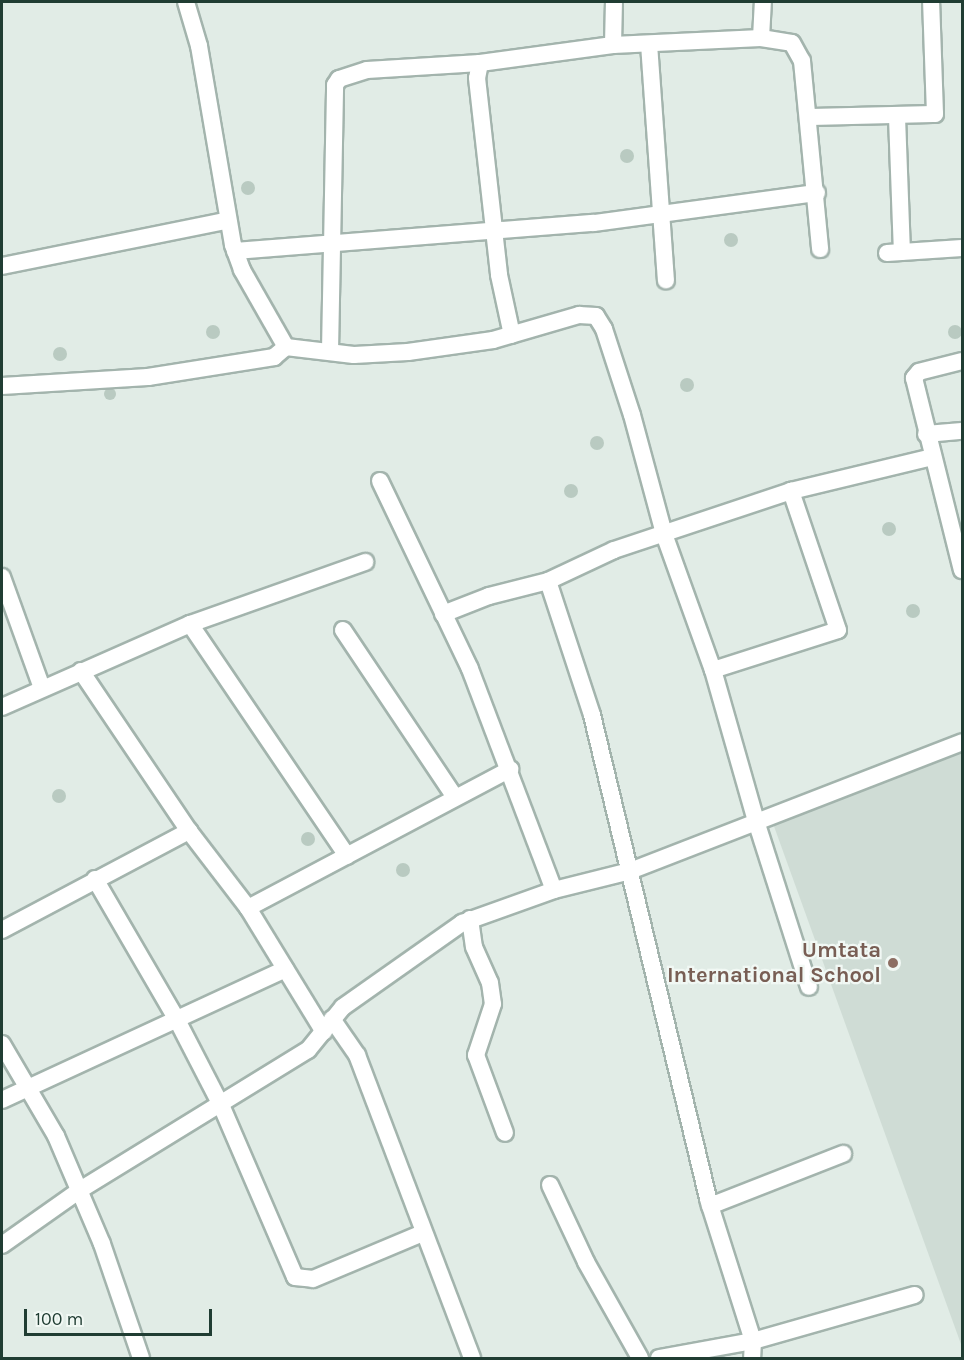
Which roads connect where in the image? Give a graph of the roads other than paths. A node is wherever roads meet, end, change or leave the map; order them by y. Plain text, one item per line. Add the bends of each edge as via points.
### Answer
1 (186, 2) edge
2 (614, 2) edge
3 (763, 2) edge
4 (931, 2) edge
5 (761, 38) junction
6 (649, 44) junction
7 (613, 45) junction
8 (480, 63) junction
9 (809, 117) junction
10 (897, 117) junction
11 (817, 193) junction
12 (660, 216) junction
13 (226, 221) junction
14 (494, 228) junction
15 (332, 242) junction
16 (963, 248) edge
17 (820, 249) dead end
18 (235, 251) junction
19 (2, 266) edge
20 (666, 280) dead end
21 (512, 335) junction
22 (286, 347) junction
23 (330, 351) junction
24 (963, 361) edge
25 (2, 386) edge
26 (963, 431) edge
27 (926, 434) junction
28 (933, 457) junction
29 (380, 481) dead end
30 (791, 491) junction
31 (664, 534) junction
32 (365, 562) dead end
33 (963, 570) edge
34 (2, 577) edge
35 (548, 581) junction
36 (443, 614) junction
37 (190, 624) junction
38 (343, 630) dead end
39 (713, 670) junction
40 (81, 671) junction
41 (42, 688) junction
42 (2, 707) edge
43 (963, 742) edge
44 (510, 769) junction
45 (455, 797) junction
46 (756, 821) junction
47 (189, 831) junction
48 (347, 856) junction
49 (630, 871) junction
50 (95, 879) junction
51 (554, 890) junction
52 (248, 908) junction
53 (470, 919) junction
54 (2, 930) edge
55 (285, 969) junction
56 (809, 987) dead end
57 (176, 1018) junction
58 (328, 1025) junction
59 (2, 1044) edge
60 (29, 1086) junction
61 (2, 1100) edge
62 (221, 1106) junction
63 (505, 1133) dead end
64 (843, 1155) dead end
65 (550, 1185) dead end
66 (80, 1190) junction
67 (710, 1206) junction
68 (423, 1233) junction
69 (2, 1245) edge
70 (915, 1295) dead end
71 (751, 1353) edge
72 (141, 1359) edge
73 (472, 1359) edge
74 (640, 1359) edge
75 (659, 1359) edge

1 - 13 street via 199,46
2 - 7 street
3 - 5 street
4 - 10 street via 935,114
5 - 6 street
5 - 9 street via 792,44 799,51
6 - 7 street
6 - 12 street
7 - 8 street via 503,56
8 - 14 street via 478,89
8 - 15 street via 367,70 339,79 335,85
9 - 10 street
9 - 11 street
10 - 16 street via 895,253
11 - 12 street
11 - 17 street
12 - 14 street
12 - 20 street
13 - 18 street
13 - 19 street
14 - 15 street
14 - 21 street
15 - 18 street
15 - 23 street
18 - 22 street
21 - 23 street via 408,352 354,355
21 - 31 street via 579,315 596,316 600,321 632,415
22 - 23 street
22 - 25 street via 274,357 148,377
24 - 27 street via 916,374
26 - 27 street
27 - 28 street
28 - 30 street
28 - 33 street
29 - 36 street
30 - 31 street
30 - 39 street via 837,630
31 - 35 street via 614,550
31 - 39 street
32 - 37 street
34 - 41 street
35 - 36 street via 489,596
35 - 49 street via 592,715
36 - 44 street
37 - 40 street
37 - 48 street
38 - 45 street
39 - 46 street
40 - 41 street
40 - 47 street
41 - 42 street
43 - 46 street
44 - 45 street
44 - 51 street
45 - 48 street
46 - 49 street
46 - 56 street
47 - 50 street
47 - 52 street
48 - 52 street
49 - 51 street
49 - 67 street
50 - 54 street
50 - 57 street
51 - 53 street
52 - 55 street
53 - 58 street via 343,1007
53 - 63 street via 474,947 490,984 493,1004 476,1055
55 - 57 street
55 - 58 street
57 - 60 street
57 - 62 street
58 - 62 street via 308,1050
58 - 68 street via 357,1055
59 - 60 street
60 - 61 street
60 - 66 street
62 - 66 street
62 - 68 street via 290,1272 299,1281 313,1279
64 - 67 street
65 - 74 street via 586,1262
66 - 69 street
66 - 72 street
67 - 71 street
68 - 73 street
70 - 71 street
71 - 75 street

